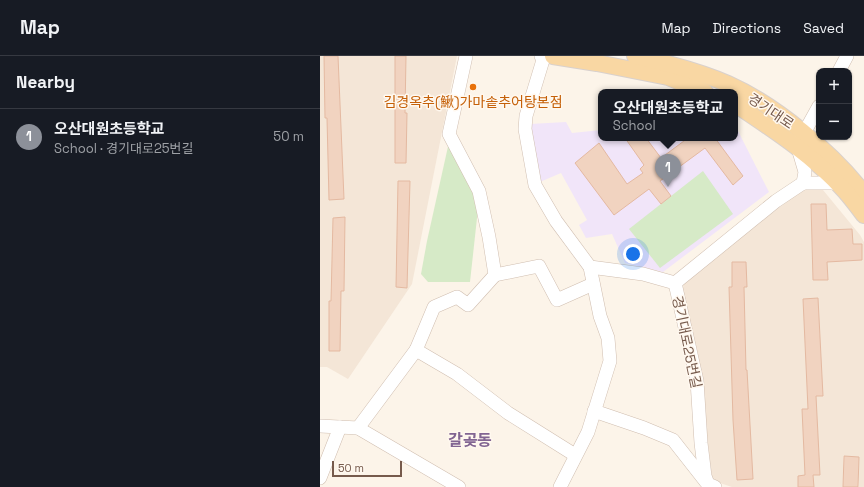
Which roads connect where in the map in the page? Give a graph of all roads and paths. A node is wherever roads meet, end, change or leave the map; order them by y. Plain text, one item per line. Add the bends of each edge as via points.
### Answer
1 (466, 56) edge
2 (541, 56) edge
3 (553, 56) edge
4 (635, 56) edge
5 (847, 56) edge
6 (841, 68) edge
7 (698, 89) edge
8 (737, 89) edge
9 (738, 89) edge
10 (738, 106) edge
11 (816, 112) edge
12 (801, 140) junction
13 (803, 183) junction
14 (837, 183) junction
15 (864, 194) edge
16 (864, 215) edge
17 (590, 267) junction
18 (495, 275) junction
19 (675, 283) junction
20 (593, 284) junction
21 (416, 350) junction
22 (594, 411) junction
23 (320, 426) edge
24 (340, 427) junction
25 (358, 428) junction
26 (576, 456) junction
27 (320, 478) edge
28 (710, 486) edge
29 (459, 487) edge
30 (560, 487) edge

1 - 18 street via 449,134 479,191
2 - 17 street via 543,60 526,116 525,129 535,185 556,221
3 - 7 main road via 668,77
4 - 8 main road, 경기대로 via 690,69
5 - 6 street
9 - 12 main road, 경기대로 via 763,103
10 - 12 main road, 경기대로 via 776,131
11 - 12 street
12 - 13 street via 805,172
12 - 14 main road, 경기대로
12 - 15 main road, 경기대로 via 814,140
13 - 14 street
13 - 19 street, 경기대로25번길 via 776,201
14 - 16 main road, 경기대로
17 - 19 street via 643,274
17 - 20 street
18 - 20 street via 539,266 557,300
18 - 21 street via 468,305 456,297 434,307
19 - 28 street, 경기대로25번길 via 697,381 705,476
20 - 22 street via 608,338 610,361
21 - 25 street
21 - 26 street via 457,374 508,413
22 - 26 street via 588,432
22 - 28 street via 673,440
23 - 24 street
24 - 25 street
24 - 27 street
25 - 29 street
26 - 30 street

